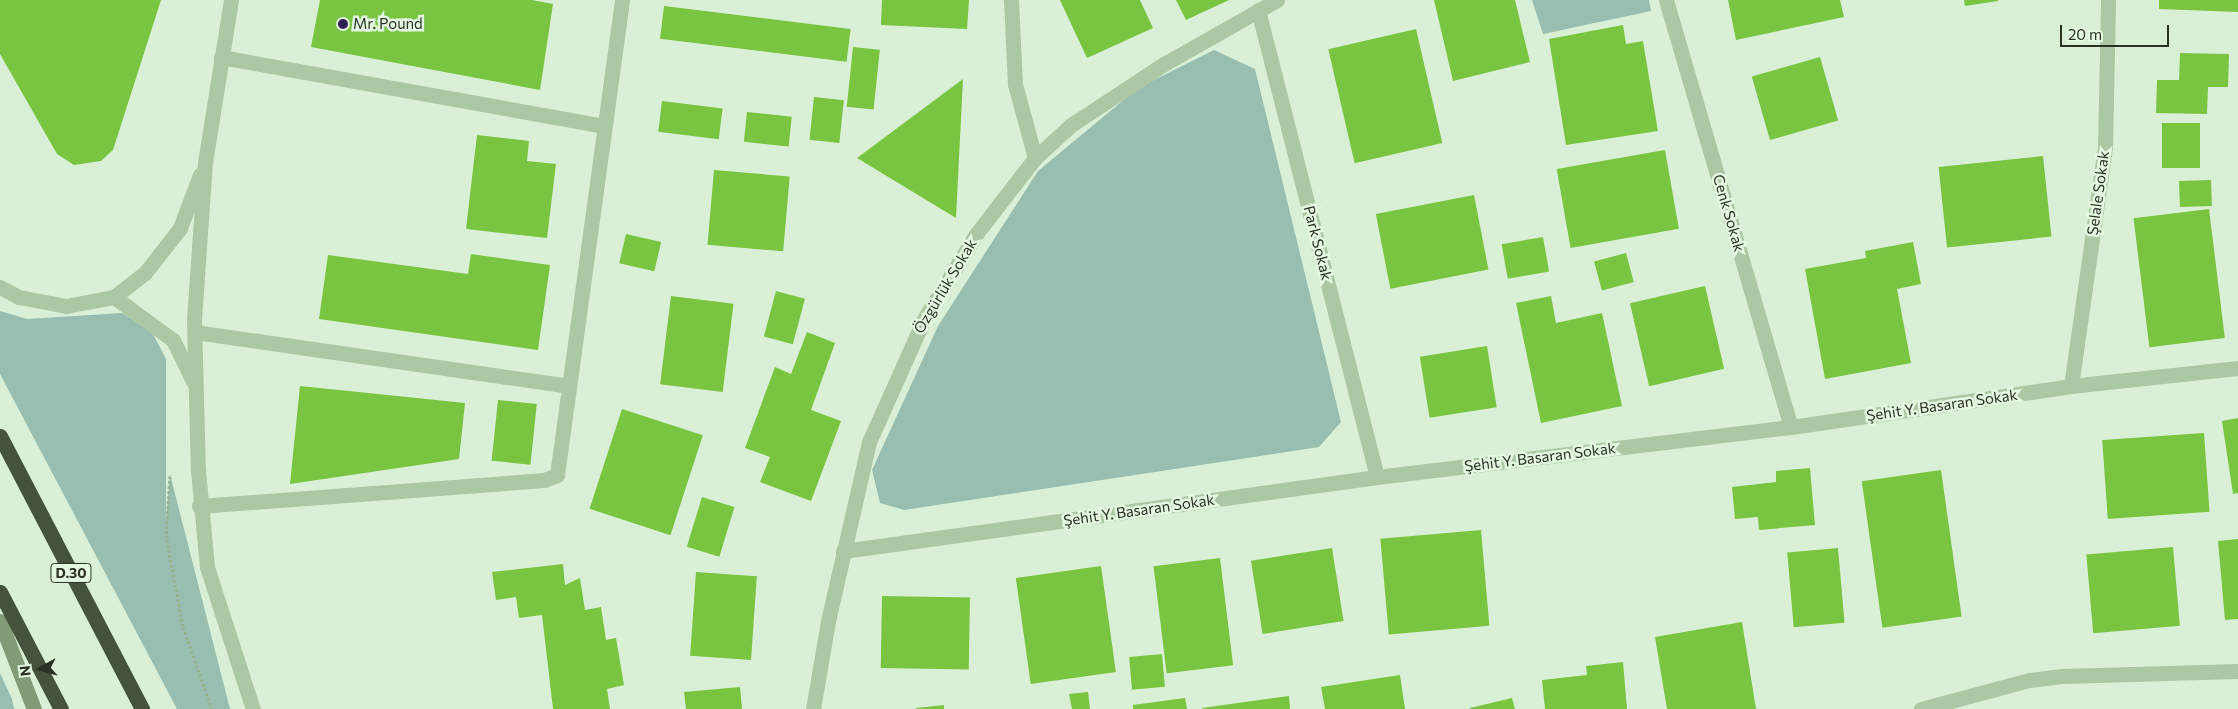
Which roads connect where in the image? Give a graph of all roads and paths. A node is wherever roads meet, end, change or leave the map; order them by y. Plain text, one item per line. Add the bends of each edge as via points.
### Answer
1 (231, 0) edge
2 (622, 0) edge
3 (1011, 0) edge
4 (1276, 0) edge
5 (1666, 0) edge
6 (2108, 0) edge
7 (1258, 10) junction
8 (222, 57) junction
9 (605, 126) junction
10 (1035, 158) junction
11 (205, 162) junction
12 (0, 287) edge
13 (114, 297) junction
14 (195, 332) junction
15 (2238, 368) edge
16 (568, 386) junction
17 (2071, 386) junction
18 (196, 387) junction
19 (1791, 427) junction
20 (0, 436) edge
21 (1377, 477) junction
22 (199, 506) junction
23 (843, 551) junction
24 (0, 592) edge
25 (0, 621) edge
26 (2238, 671) edge
27 (34, 709) edge
28 (61, 709) edge
29 (142, 709) edge
30 (253, 709) edge
31 (813, 709) edge
32 (1921, 709) edge

1 - 8 street
2 - 9 street
3 - 10 street via 1015,84
4 - 7 street, Özgürlük Sokak
5 - 19 street, Cenk Sokak
6 - 17 street, Şelale Sokak via 2105,147
7 - 10 street, Özgürlük Sokak via 1116,93 1071,125
7 - 21 street, Park Sokak
8 - 9 street
8 - 11 street
9 - 16 street
10 - 23 street, Özgürlük Sokak via 949,277 901,364 869,442
11 - 13 street via 180,228 145,273
11 - 14 street
12 - 13 street via 19,297 66,306
13 - 18 street via 173,340
14 - 16 street
14 - 18 street
15 - 17 street, Şehit Y. Basaran Sokak
16 - 22 street via 557,475 544,480
17 - 19 street, Şehit Y. Basaran Sokak
18 - 22 street
19 - 21 street, Şehit Y. Basaran Sokak
20 - 29 highway, D.30
21 - 23 street, Şehit Y. Basaran Sokak
22 - 30 street via 214,593
23 - 31 street, Özgürlük Sokak
24 - 28 highway
25 - 27 main road
26 - 32 street via 2062,676 2029,680

